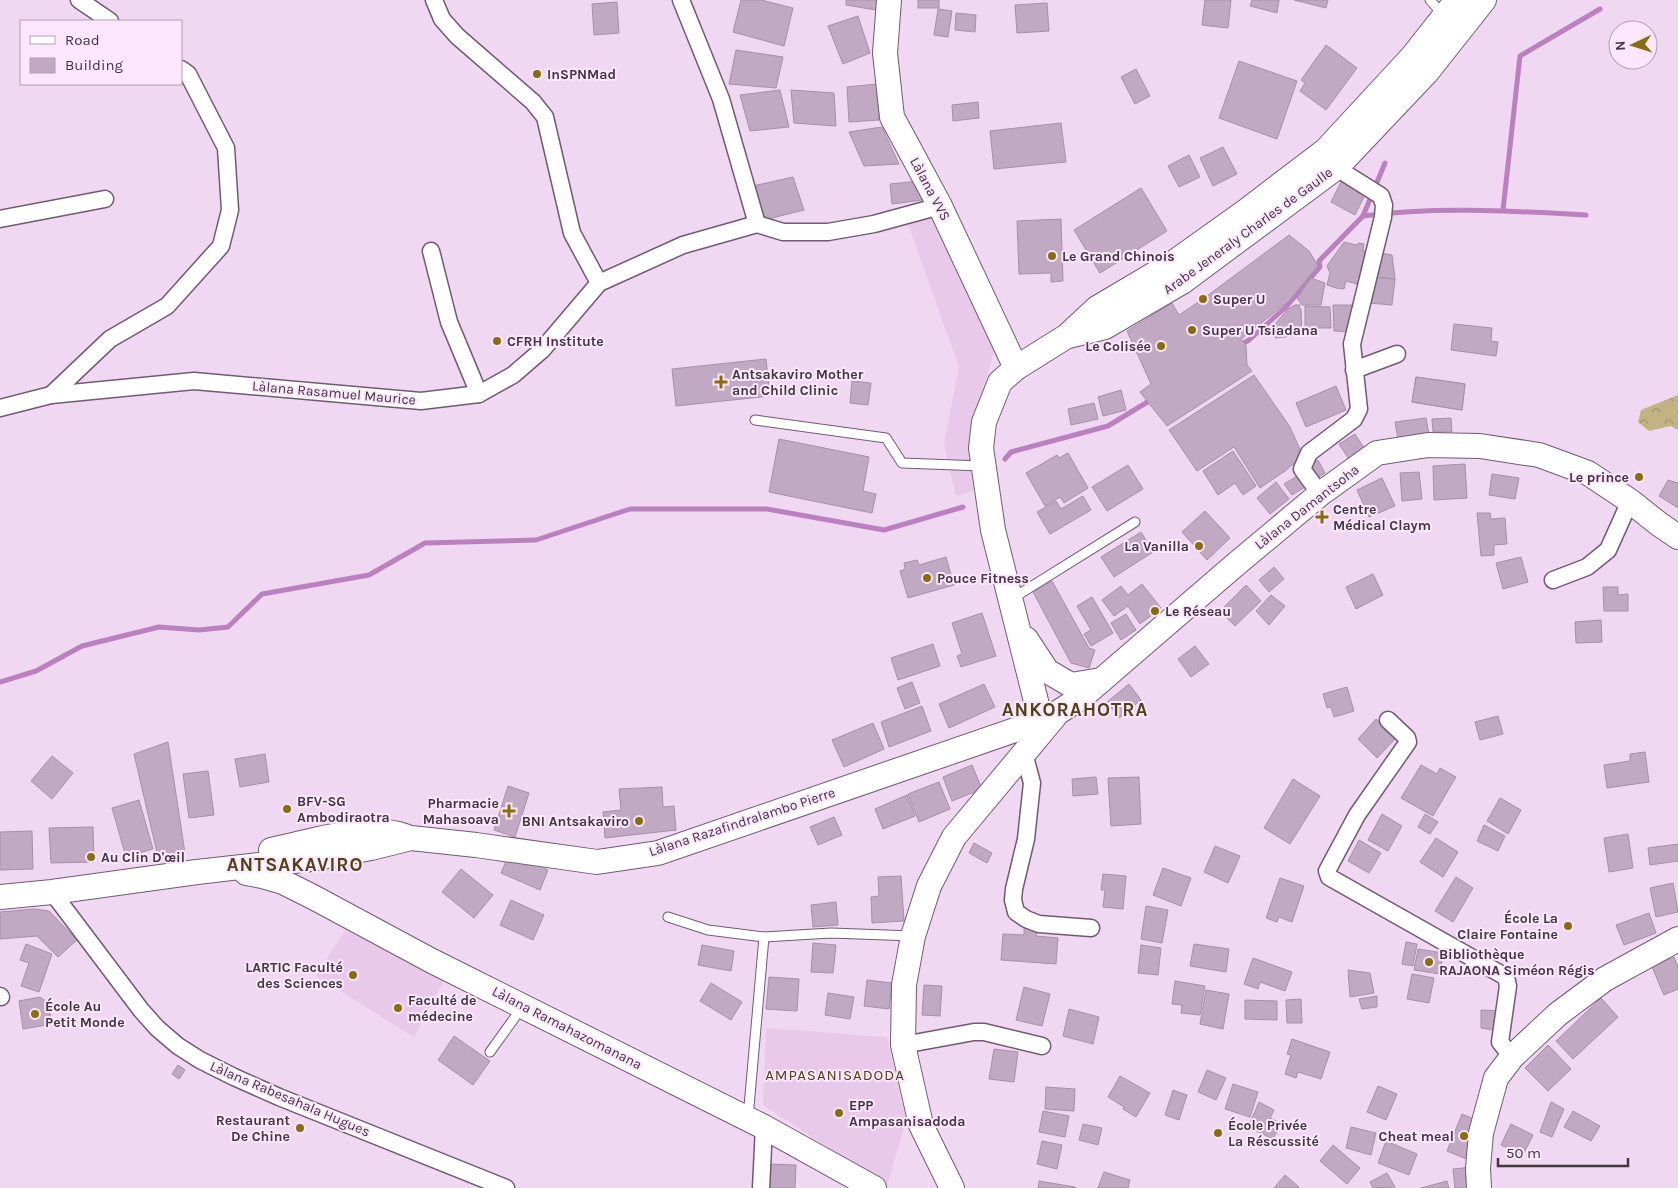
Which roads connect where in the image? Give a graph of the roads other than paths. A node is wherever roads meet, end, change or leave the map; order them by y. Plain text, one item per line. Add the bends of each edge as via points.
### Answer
1 (79, 0) edge
2 (434, 0) edge
3 (681, 0) edge
4 (889, 0) edge
5 (1484, 0) edge
6 (1444, 6) edge
7 (109, 20) edge
8 (182, 70) edge
9 (1335, 168) junction
10 (105, 199) dead end
11 (940, 206) junction
12 (0, 219) edge
13 (757, 224) junction
14 (431, 251) dead end
15 (599, 283) junction
16 (1066, 336) junction
17 (1397, 354) dead end
18 (1016, 368) junction
19 (1354, 370) junction
20 (479, 394) junction
21 (51, 395) junction
22 (0, 408) edge
23 (755, 420) dead end
24 (984, 466) junction
25 (1320, 494) junction
26 (1630, 501) junction
27 (1135, 522) dead end
28 (1675, 532) edge
29 (1553, 580) dead end
30 (1010, 600) junction
31 (1026, 639) junction
32 (1102, 680) junction
33 (1049, 717) junction
34 (1388, 720) dead end
35 (1010, 731) junction
36 (1024, 752) junction
37 (314, 849) junction
38 (197, 872) junction
39 (52, 892) junction
40 (0, 897) edge
41 (313, 897) junction
42 (668, 917) dead end
43 (1092, 928) dead end
44 (913, 936) junction
45 (764, 937) junction
46 (1678, 939) edge
47 (523, 1006) junction
48 (903, 1045) junction
49 (1042, 1046) dead end
50 (490, 1052) dead end
51 (1512, 1056) junction
52 (756, 1123) junction
53 (506, 1188) edge
54 (760, 1188) edge
55 (874, 1188) edge
56 (952, 1188) edge
57 (1479, 1188) edge

1 - 7 street
2 - 15 street via 442,19 457,36 533,102 545,117 572,234
3 - 13 street via 721,99
4 - 11 main road, Làlana VVS via 885,53 892,117
5 - 9 main road, Arabe Jeneraly Charles de Gaulle via 1427,72
6 - 16 main road, Arabe Jeneraly Charles de Gaulle via 1412,58 1326,150 1173,263 1097,308
8 - 21 street via 188,74 226,148 230,210 221,246 167,306 110,339
9 - 16 main road, Arabe Jeneraly Charles de Gaulle via 1182,282 1106,328
9 - 19 street via 1366,187 1383,206 1352,344
10 - 12 street
11 - 13 street via 874,224 828,232 783,232
11 - 18 main road, Làlana VVS
13 - 15 street, Làlana Rasamuel Maurice via 683,246
14 - 20 street via 448,322
15 - 20 street, Làlana Rasamuel Maurice via 542,350 513,375
16 - 18 main road, Arabe Jeneraly Charles de Gaulle
17 - 19 street
18 - 24 main road, Arabe Jeneraly Charles de Gaulle via 1000,382 984,422 981,448
19 - 25 street via 1359,409 1354,419 1309,453 1298,466
20 - 21 street, Làlana Rasamuel Maurice via 421,401 194,380
21 - 22 street, Làlana Rasamuel Maurice
23 - 24 lane via 886,438 902,463
24 - 30 main road, Arabe Jeneraly Charles de Gaulle via 993,530
25 - 26 main road, Làlana Damantsoha via 1377,454 1428,445 1480,446 1539,455 1588,473
25 - 32 main road, Làlana Damantsoha
26 - 28 main road, Làlana Damantsoha
26 - 29 street via 1608,550 1587,566
27 - 30 lane
30 - 31 main road, Arabe Jeneraly Charles de Gaulle
30 - 33 main road, Arabe Jeneraly Charles de Gaulle
31 - 32 main road via 1047,671 1071,685
31 - 33 main road, Arabe Jeneraly Charles de Gaulle
32 - 33 main road, Làlana Damantsoha
33 - 35 main road, Làlana Razafindralambo Pierre
33 - 36 main road
34 - 51 street via 1408,742 1356,815 1327,871 1329,876 1506,977 1508,986 1500,1042
35 - 36 main road via 1019,738
35 - 37 main road, Làlana Razafindralambo Pierre via 658,853 597,862 372,831
36 - 43 street via 1032,783 1026,839 1014,889 1016,912 1039,924
36 - 44 main road via 954,836 929,886
37 - 38 main road
37 - 41 main road via 310,881
38 - 39 main road
38 - 41 main road, Làlana Ramahazomanana via 262,876
39 - 40 main road
39 - 53 street, Làlana Rabesahala Hugues via 147,1016 178,1046 200,1060 279,1097
41 - 47 main road, Làlana Ramahazomanana
42 - 45 lane via 708,930
44 - 45 lane via 831,933
44 - 48 main road via 904,984
45 - 52 lane
46 - 51 main road via 1605,979 1558,1014
47 - 50 lane
47 - 52 main road, Làlana Ramahazomanana
48 - 49 street via 984,1032
48 - 56 main road via 921,1125
51 - 57 main road via 1496,1078 1481,1133
52 - 54 street
52 - 55 main road, Làlana Ramahazomanana

